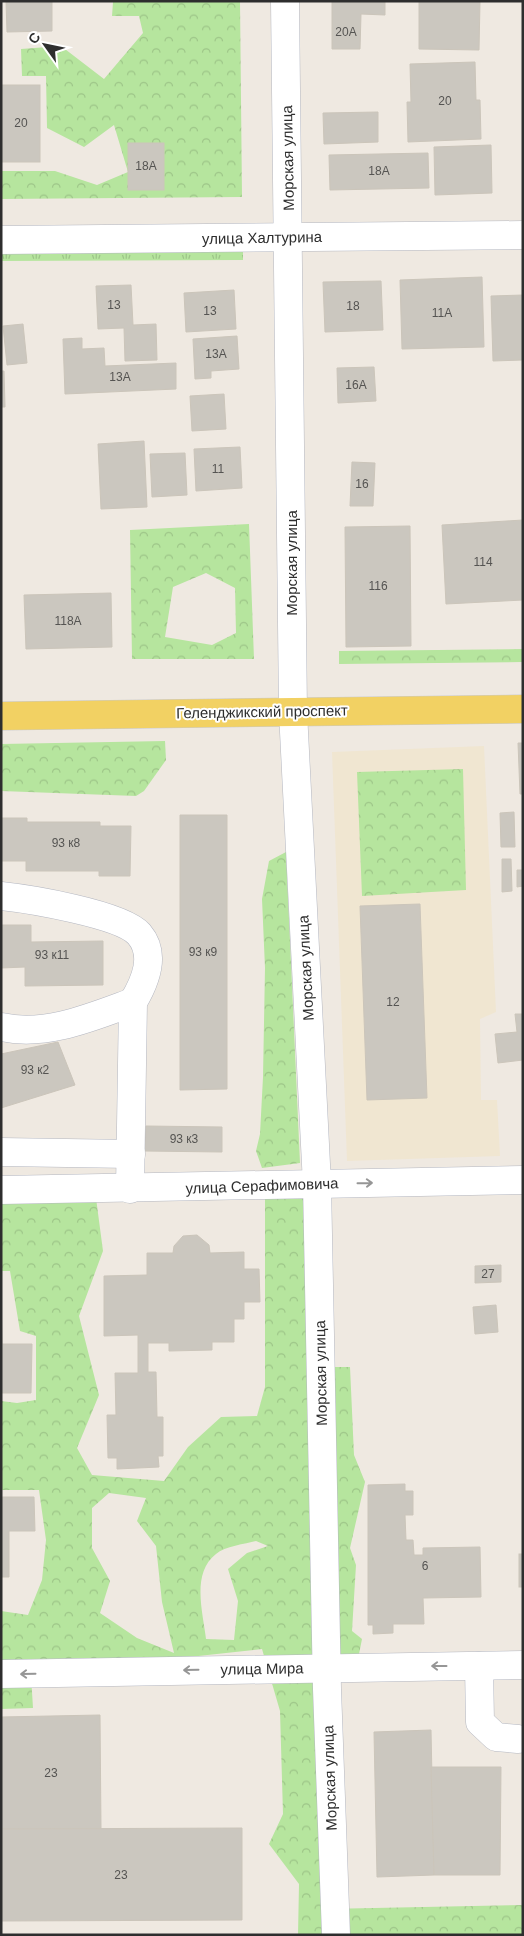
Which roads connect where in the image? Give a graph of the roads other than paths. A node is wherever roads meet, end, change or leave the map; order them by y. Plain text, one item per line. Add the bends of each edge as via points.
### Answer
1 (285, 1) edge
2 (523, 235) edge
3 (289, 238) junction
4 (1, 240) edge
5 (523, 709) edge
6 (293, 712) junction
7 (1, 716) edge
8 (1, 896) edge
9 (133, 1002) junction
10 (1, 1028) edge
11 (1, 1152) edge
12 (131, 1154) junction
13 (523, 1180) edge
14 (317, 1184) junction
15 (130, 1189) junction
16 (1, 1190) edge
17 (523, 1665) edge
18 (479, 1666) junction
19 (327, 1668) junction
20 (1, 1674) edge
21 (518, 1739) dead end
22 (336, 1935) edge

1 - 3 street, Морская улица
2 - 3 street, улица Халтурина
3 - 4 street, улица Халтурина
3 - 6 street, Морская улица
5 - 6 main road, Геленджикский проспект
6 - 7 main road, Геленджикский проспект
6 - 14 street, Морская улица
8 - 9 street via 42,901 116,921 138,933 148,954 146,980
9 - 10 street via 75,1023 18,1031
9 - 12 street
11 - 12 street
12 - 15 street
14 -> 13 street, улица Серафимовича
14 - 15 street, улица Серафимовича
14 - 19 street, Морская улица
15 - 16 street, улица Серафимовича
17 - 18 street, улица Мира
18 -> 19 street, улица Мира
18 - 21 street via 480,1722 496,1737
19 -> 20 street, улица Мира
19 - 22 street, Морская улица

